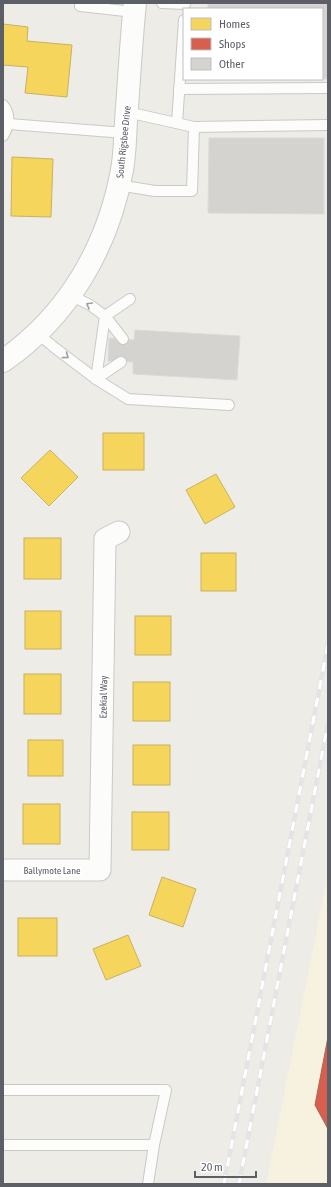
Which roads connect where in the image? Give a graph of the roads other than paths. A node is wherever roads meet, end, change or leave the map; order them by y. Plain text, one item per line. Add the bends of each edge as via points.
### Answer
1 (81, 3) edge
2 (162, 3) edge
3 (185, 5) edge
4 (135, 7) edge
5 (183, 34) edge
6 (328, 88) edge
7 (179, 89) junction
8 (3, 105) edge
9 (126, 122) junction
10 (177, 123) junction
11 (9, 124) junction
12 (328, 125) edge
13 (194, 127) junction
14 (3, 136) edge
15 (118, 185) junction
16 (70, 296) junction
17 (130, 300) dead end
18 (105, 316) junction
19 (37, 333) junction
20 (123, 339) dead end
21 (5, 355) edge
22 (122, 362) dead end
23 (96, 378) junction
24 (229, 405) dead end
25 (119, 532) dead end
26 (3, 870) edge
27 (100, 870) joint
28 (3, 1090) edge
29 (3, 1145) edge
30 (154, 1145) junction
31 (148, 1184) edge

1 - 4 lane via 80,6
2 - 3 lane
4 - 9 street, South Rigsbee Drive
5 - 7 lane
6 - 7 lane
7 - 10 lane
8 - 11 lane
9 - 10 lane
9 - 11 lane
9 - 15 street, South Rigsbee Drive
10 - 13 lane
11 - 14 lane
12 - 13 lane
13 - 15 lane via 192,191 155,191
15 - 16 street, South Rigsbee Drive via 104,235 90,265
18 -> 16 lane via 90,305
16 - 19 street, South Rigsbee Drive
17 - 18 lane
18 - 20 lane
18 - 23 lane
19 - 21 street, South Rigsbee Drive
19 -> 23 lane
22 - 23 lane
23 - 24 lane via 128,399
25 - 27 street, Ezekial Way via 105,539
26 - 27 street, Ballymote Lane
28 - 30 lane via 166,1090
29 - 30 lane
30 - 31 lane

